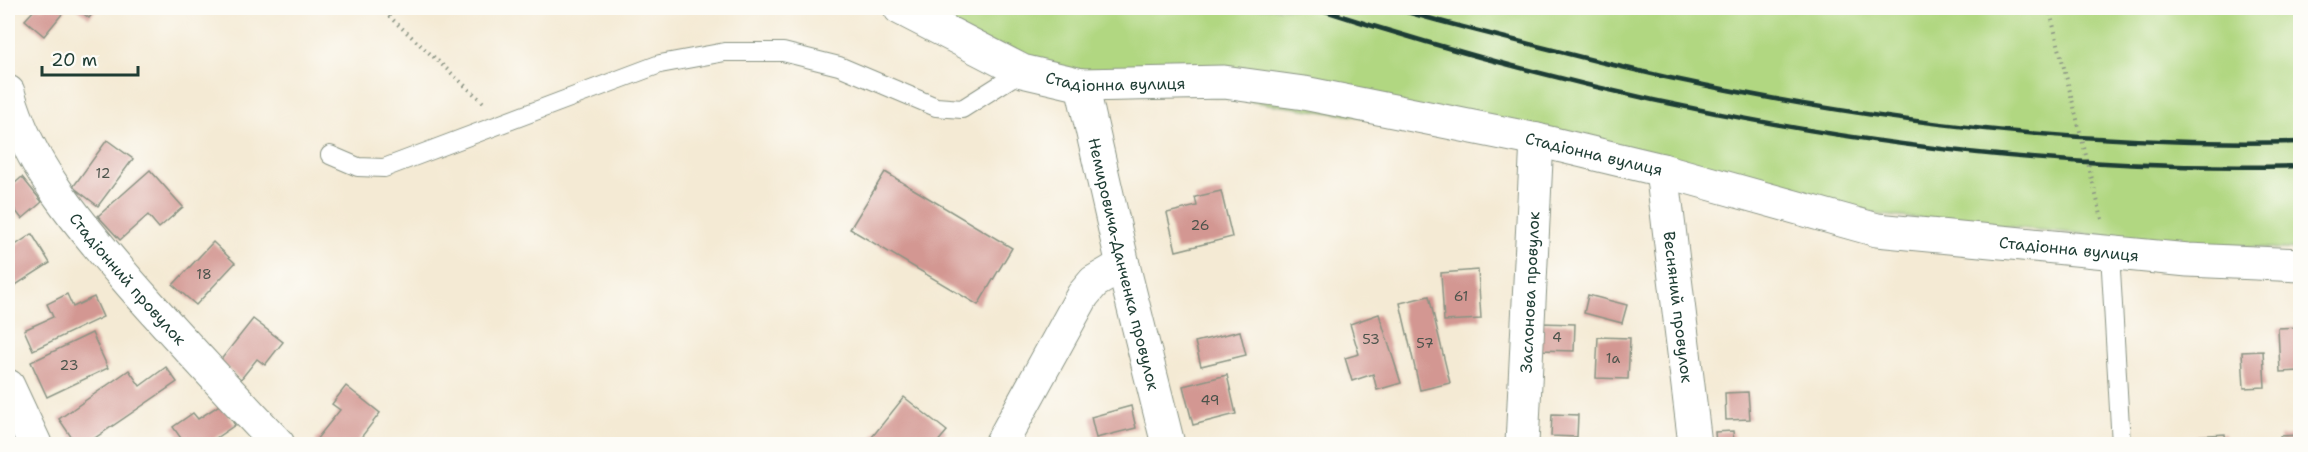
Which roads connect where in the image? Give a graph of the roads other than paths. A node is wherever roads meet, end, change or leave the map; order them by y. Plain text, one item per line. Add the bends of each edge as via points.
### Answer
1 (900, 8) edge
2 (1022, 71) junction
3 (1082, 85) junction
4 (8, 92) edge
5 (1537, 140) junction
6 (330, 155) dead end
7 (1662, 170) junction
8 (2110, 253) junction
9 (1123, 265) junction
10 (2301, 265) edge
11 (8, 386) edge
12 (35, 444) edge
13 (278, 444) edge
14 (1001, 444) edge
15 (1168, 444) edge
16 (1522, 444) edge
17 (1695, 444) edge
18 (2121, 444) edge

1 - 2 street, Стадіонна вулиця
2 - 3 street, Стадіонна вулиця
2 - 6 lane via 962,109 936,107 839,66 783,52 725,52 660,63 384,168 358,167
3 - 5 street, Стадіонна вулиця via 1224,82 1304,93
3 - 9 street, Немировича-Данченка провулок
4 - 13 street, Стадіонний провулок via 38,164 72,216 191,353
5 - 7 street, Стадіонна вулиця
5 - 16 street, Заслонова провулок
7 - 8 street, Стадіонна вулиця via 1877,231
7 - 17 street, Весняний провулок
8 - 10 street, Стадіонна вулиця
8 - 18 lane
9 - 14 street via 1094,282 1083,295
9 - 15 street, Немировича-Данченка провулок
11 - 12 street

